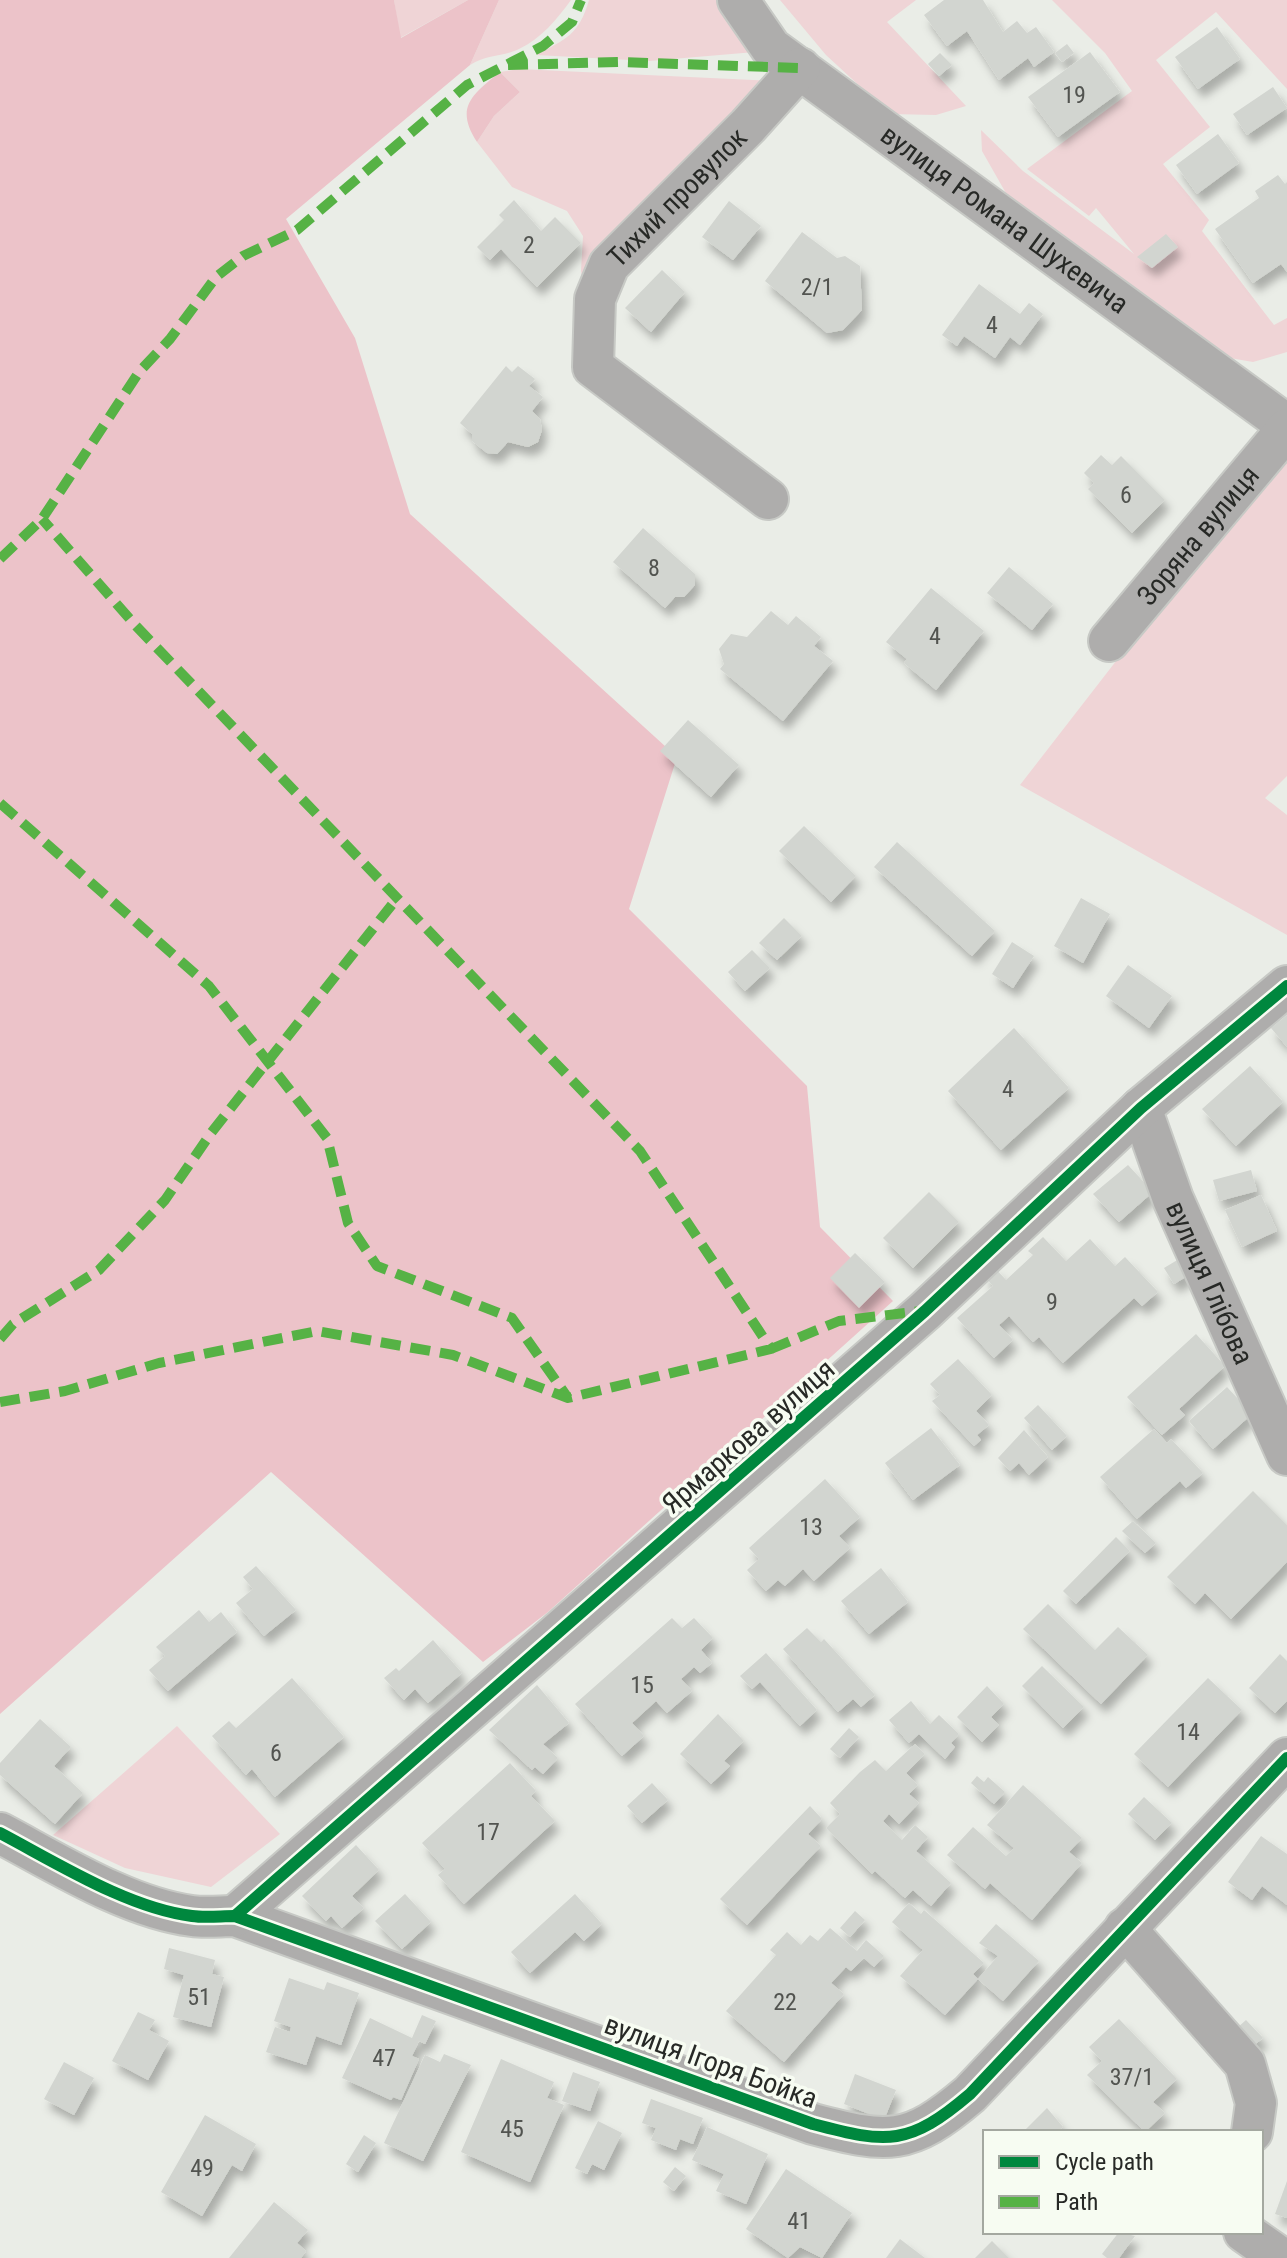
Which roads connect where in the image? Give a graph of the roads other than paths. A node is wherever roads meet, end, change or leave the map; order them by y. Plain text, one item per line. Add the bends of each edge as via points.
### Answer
1 (738, 0) edge
2 (800, 68) junction
3 (1281, 413) edge
4 (768, 499) dead end
5 (1109, 641) dead end
6 (1287, 986) edge
7 (1141, 1108) junction
8 (1287, 1455) edge
9 (1287, 1758) edge
10 (0, 1833) edge
11 (235, 1916) junction
12 (1125, 1928) junction
13 (1252, 2130) edge
14 (1247, 2234) edge
15 (1281, 2258) edge

1 - 2 street, вулиця Романа Шухевича via 771,48
2 - 3 street, вулиця Романа Шухевича
2 - 4 street, Тихий провулок via 609,265 595,299 593,367
3 - 5 street, Зоряна вулиця
6 - 7 street, Ярмаркова вулиця
7 - 8 street, вулиця Глібова via 1173,1199
7 - 11 street, Ярмаркова вулиця via 925,1311
9 - 12 street, вулиця Ігоря Бойка
10 - 11 street, вулиця Ігоря Бойка via 109,1889 153,1905 192,1916
11 - 12 street, вулиця Ігоря Бойка via 813,2124 874,2140 925,2127 963,2100
12 - 13 street via 1245,2064 1256,2103
14 - 15 street

